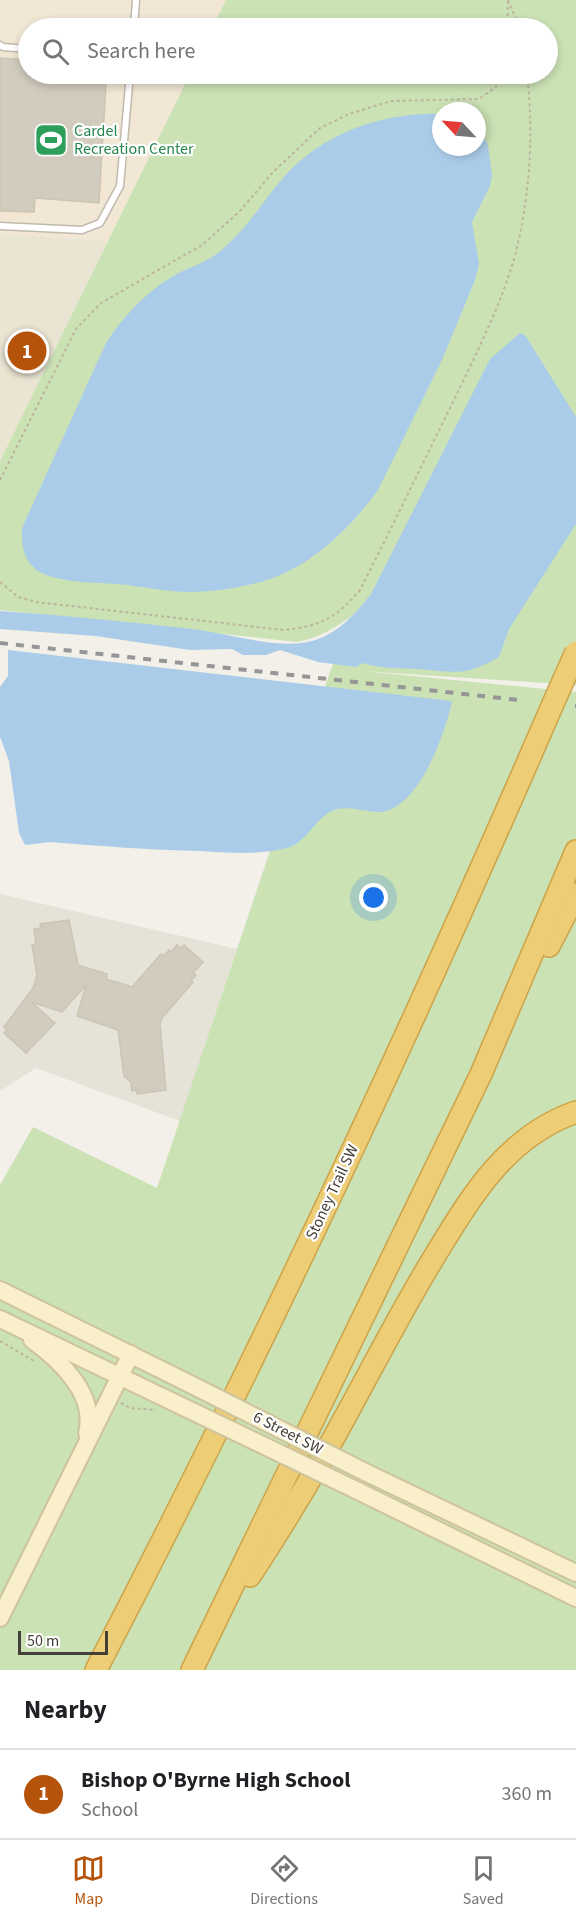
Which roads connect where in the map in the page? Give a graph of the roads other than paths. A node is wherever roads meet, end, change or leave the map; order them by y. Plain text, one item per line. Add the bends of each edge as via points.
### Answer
1 (136, 0) edge
2 (135, 18) edge
3 (0, 45) edge
4 (18, 48) edge
5 (129, 84) edge
6 (0, 226) edge
7 (576, 652) edge
8 (576, 851) edge
9 (576, 894) edge
10 (481, 1074) junction
11 (576, 1112) edge
12 (0, 1290) edge
13 (5, 1321) edge
14 (131, 1354) junction
15 (121, 1375) junction
16 (73, 1473) junction
17 (576, 1573) edge
18 (576, 1598) edge
19 (0, 1618) edge
20 (202, 1650) junction
21 (96, 1670) edge
22 (192, 1670) edge

1 - 2 lane
3 - 4 lane
5 - 6 lane via 120,186 100,223 82,230
7 - 21 highway, Stoney Trail SW, bridge via 397,1056 255,1353
8 - 10 highway
9 - 10 highway
10 - 20 highway
11 - 20 highway via 557,1118 529,1137 467,1201 290,1516
12 - 14 main road, 6 Street SW
13 - 15 main road, 6 Street SW
13 - 16 main road via 61,1366 86,1401 89,1424
14 - 15 main road
14 - 17 main road, 6 Street SW, bridge
15 - 16 main road
15 - 18 main road, 6 Street SW, bridge
16 - 19 main road
20 - 22 highway

